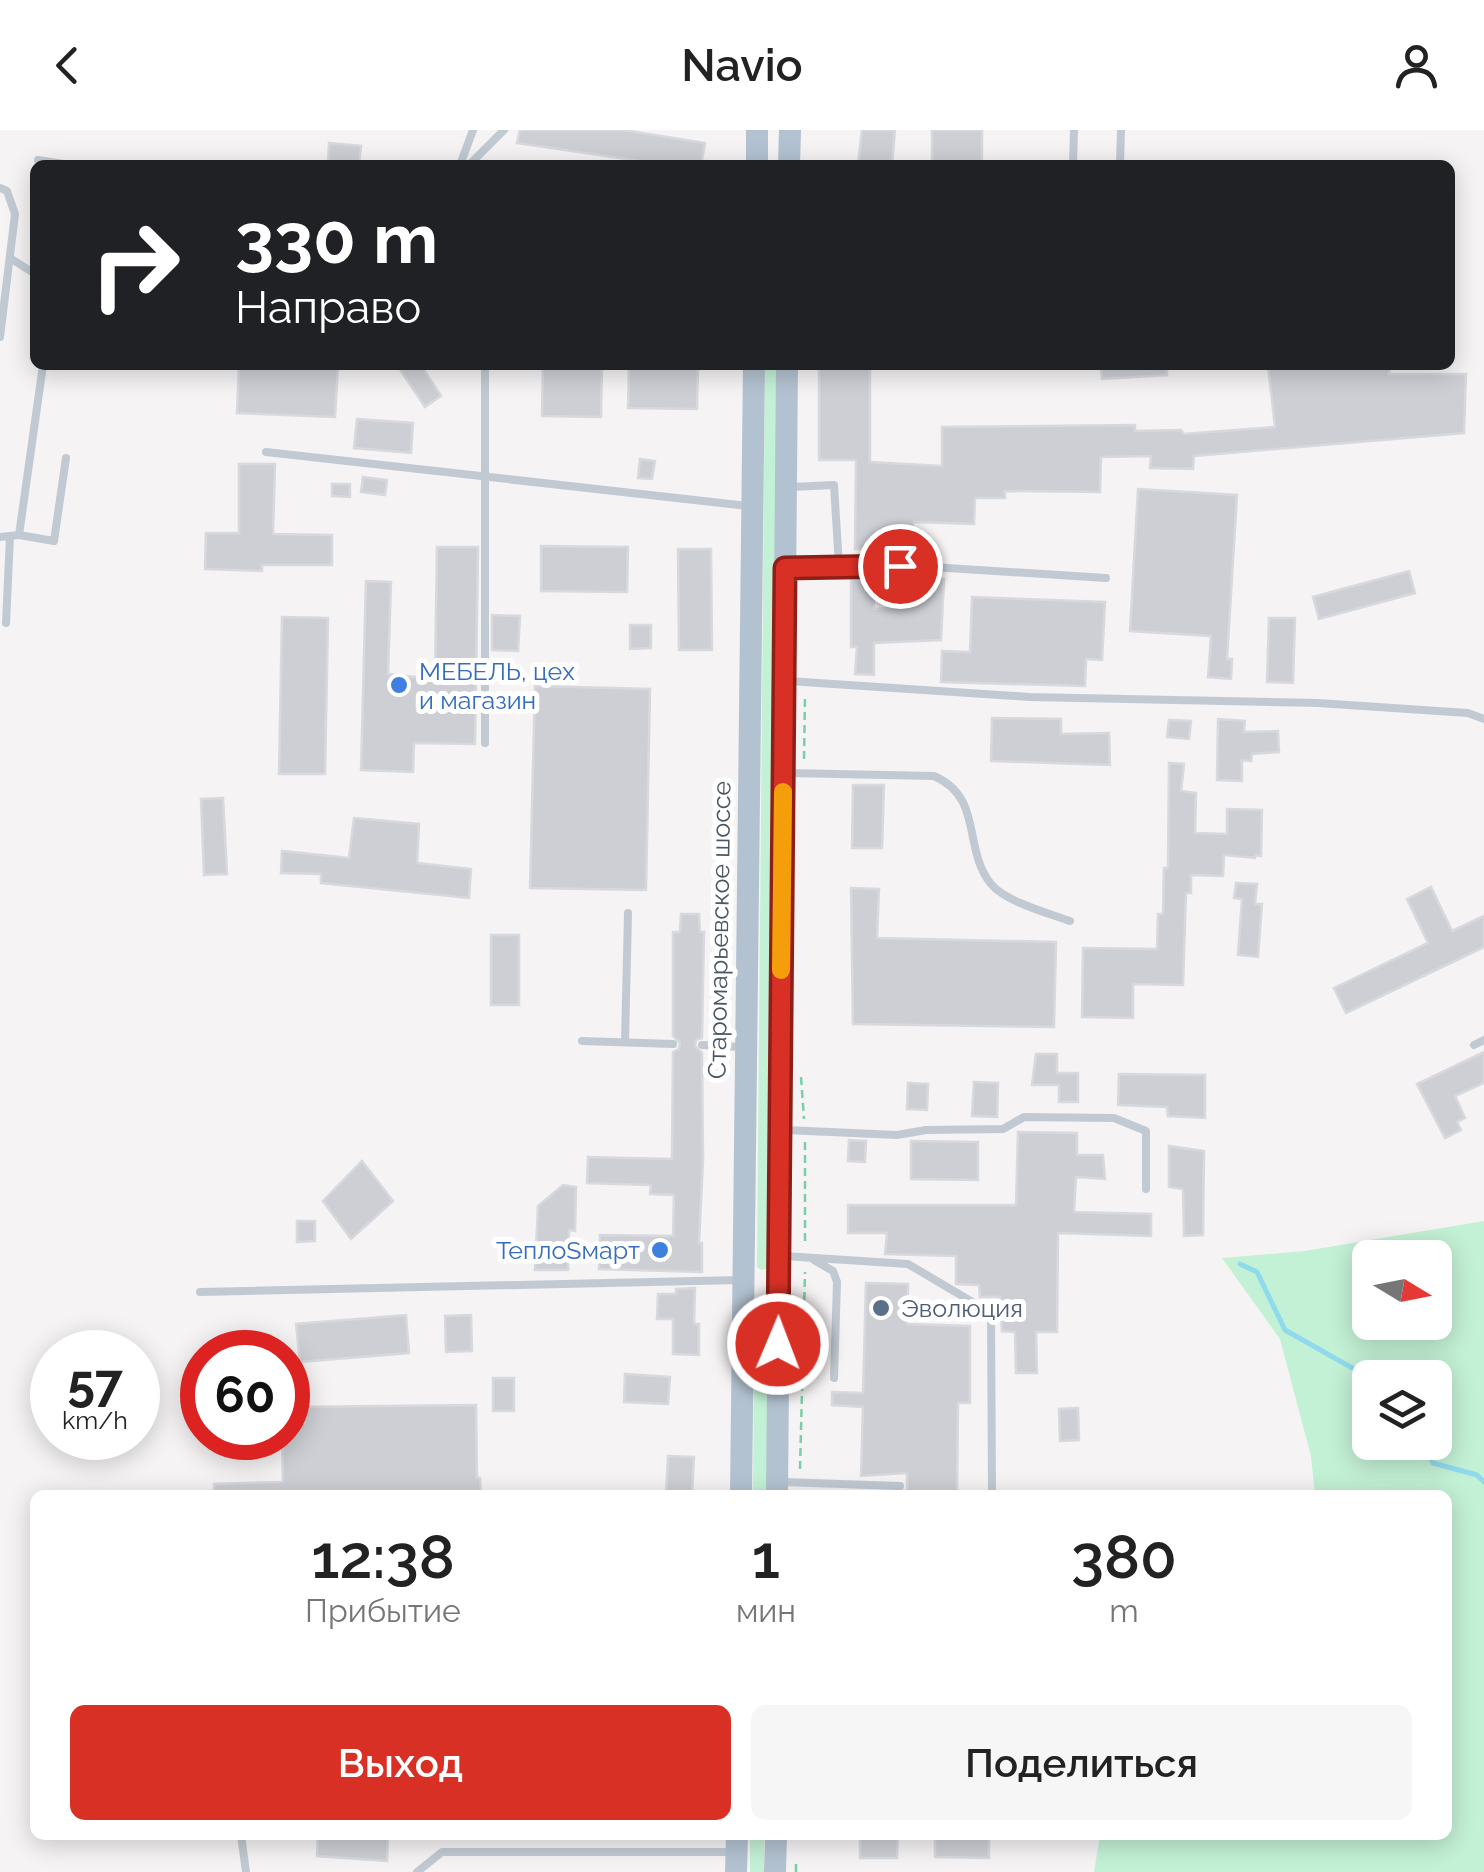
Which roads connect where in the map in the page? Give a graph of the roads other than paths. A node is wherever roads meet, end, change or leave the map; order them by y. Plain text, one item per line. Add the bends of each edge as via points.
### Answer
1 (473, 130) edge
2 (504, 130) edge
3 (758, 130) edge
4 (790, 130) edge
5 (1074, 130) edge
6 (1121, 130) edge
7 (462, 160) edge
8 (474, 160) edge
9 (757, 160) edge
10 (790, 160) edge
11 (1073, 160) edge
12 (1120, 160) edge
13 (0, 188) edge
14 (10, 258) junction
15 (30, 271) edge
16 (0, 337) edge
17 (42, 370) edge
18 (485, 370) edge
19 (754, 370) edge
20 (787, 370) edge
21 (266, 452) dead end
22 (66, 458) dead end
23 (484, 478) junction
24 (786, 487) junction
25 (752, 506) junction
26 (10, 536) edge
27 (839, 566) junction
28 (785, 568) junction
29 (1106, 578) dead end
30 (6, 623) dead end
31 (795, 681) junction
32 (1484, 719) edge
33 (486, 742) dead end
34 (794, 773) junction
35 (628, 912) dead end
36 (1070, 921) dead end
37 (1484, 1040) edge
38 (582, 1041) dead end
39 (624, 1042) junction
40 (672, 1044) dead end
41 (1474, 1045) dead end
42 (702, 1046) dead end
43 (745, 1047) junction
44 (780, 1130) junction
45 (1146, 1190) dead end
46 (780, 1256) junction
47 (805, 1256) junction
48 (744, 1280) junction
49 (200, 1292) dead end
50 (778, 1309) junction
51 (744, 1310) junction
52 (834, 1378) dead end
53 (820, 1484) junction
54 (900, 1486) dead end
55 (785, 1487) edge
56 (742, 1490) edge
57 (819, 1490) edge
58 (992, 1490) edge
59 (242, 1840) edge
60 (776, 1840) edge
61 (736, 1853) edge
62 (246, 1872) edge
63 (417, 1872) edge
64 (775, 1872) edge

1 - 7 lane
2 - 8 lane
3 - 9 main road
4 - 10 main road
5 - 11 lane
6 - 12 lane
13 - 14 lane via 15,214
14 - 15 lane
14 - 16 lane
17 - 26 lane
18 - 23 lane
19 - 25 main road, Старомарьевское шоссе
20 - 24 main road
21 - 23 lane
22 - 26 lane via 54,542
23 - 25 lane
23 - 33 lane
24 - 27 lane via 834,485
24 - 28 main road
25 - 43 main road, Старомарьевское шоссе
26 - 30 lane
27 - 28 lane
27 - 29 lane
28 - 31 main road
31 - 32 lane via 1030,696 1336,704
31 - 34 main road
34 - 36 lane via 934,776 950,784 968,810 974,848 992,884
34 - 44 main road
35 - 39 lane
37 - 41 lane
38 - 39 lane
39 - 40 lane
42 - 43 lane
43 - 48 main road, Старомарьевское шоссе
44 - 45 lane via 897,1135 1003,1129 1024,1117 1114,1118 1146,1131
44 - 46 main road
46 - 47 lane
46 - 50 main road
47 - 52 lane via 833,1271 837,1282
47 - 58 lane via 908,1264 991,1313
48 - 49 lane
48 - 51 main road, Старомарьевское шоссе
50 - 51 main road
50 - 55 main road
51 - 56 main road, Старомарьевское шоссе
53 - 54 lane
53 - 55 lane
53 - 57 lane
59 - 62 lane
60 - 64 main road
61 - 63 lane via 442,1852

